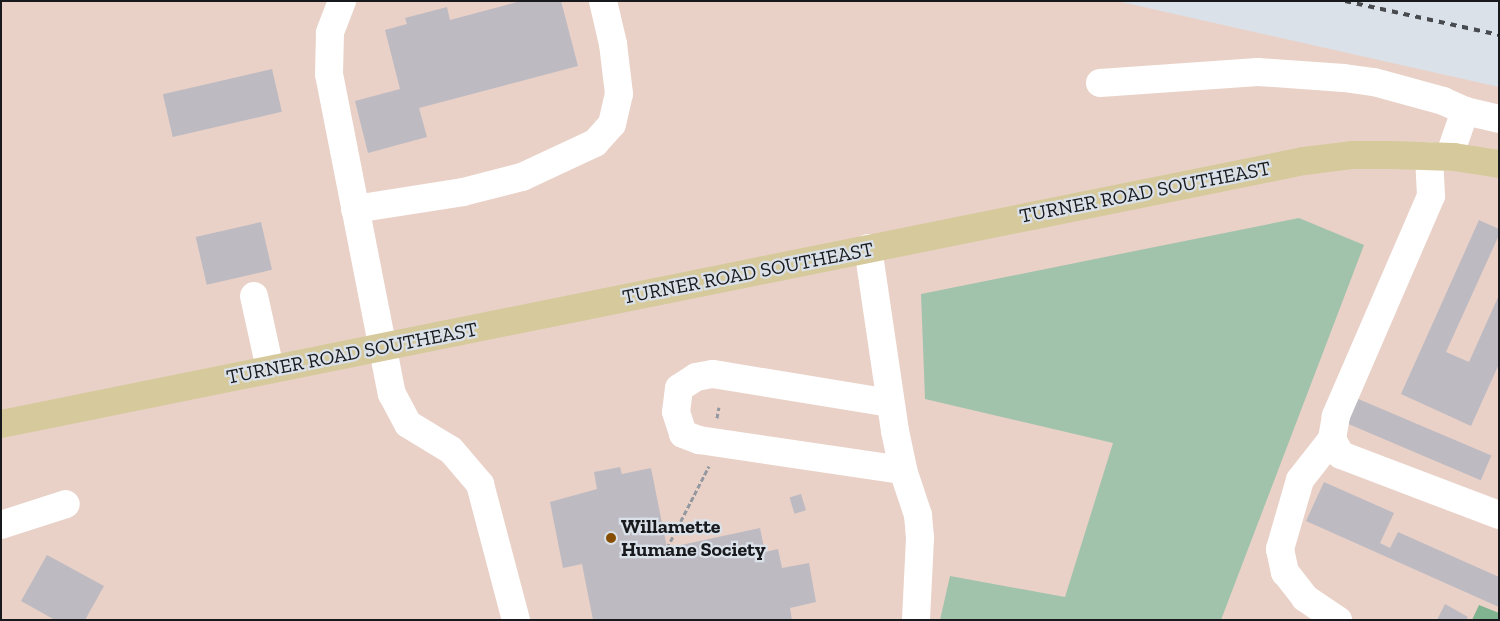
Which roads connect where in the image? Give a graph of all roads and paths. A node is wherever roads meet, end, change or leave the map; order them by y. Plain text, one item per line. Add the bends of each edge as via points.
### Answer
1 (342, 1) edge
2 (603, 1) edge
3 (1100, 83) dead end
4 (1465, 111) junction
5 (1499, 119) edge
6 (1439, 156) junction
7 (1499, 164) edge
8 (355, 209) junction
9 (868, 248) junction
10 (254, 296) dead end
11 (382, 347) junction
12 (270, 369) junction
13 (890, 403) junction
14 (719, 407) dead end
15 (1, 424) edge
16 (1332, 439) junction
17 (712, 442) junction
18 (903, 470) junction
19 (66, 504) dead end
20 (1499, 515) edge
21 (1, 525) edge
22 (667, 548) dead end
23 (516, 620) edge
24 (916, 620) edge
25 (1338, 620) edge

1 - 8 lane via 330,33 328,74
2 - 8 lane via 613,44 619,94 612,124 595,143 522,177 462,192
3 - 4 lane via 1258,72 1344,78 1416,93
4 - 5 lane
4 - 6 lane
6 - 7 main road, TURNER ROAD SOUTHEAST
6 - 9 main road, TURNER ROAD SOUTHEAST via 1352,155 1304,161
6 - 16 lane via 1431,196 1336,416
8 - 11 lane
9 - 11 main road, TURNER ROAD SOUTHEAST
9 - 13 lane
10 - 12 lane
11 - 12 main road, TURNER ROAD SOUTHEAST
11 - 23 lane via 392,394 408,424 451,450 480,484
12 - 15 main road, TURNER ROAD SOUTHEAST
13 - 17 lane via 712,374 696,377 679,388 676,412 683,434
13 - 18 lane
14 - 17 path
16 - 20 lane via 1341,455
16 - 25 lane via 1300,480 1280,549 1285,572 1305,598
17 - 18 lane
17 - 22 path via 708,469
18 - 24 lane via 918,515 920,538
19 - 21 lane

